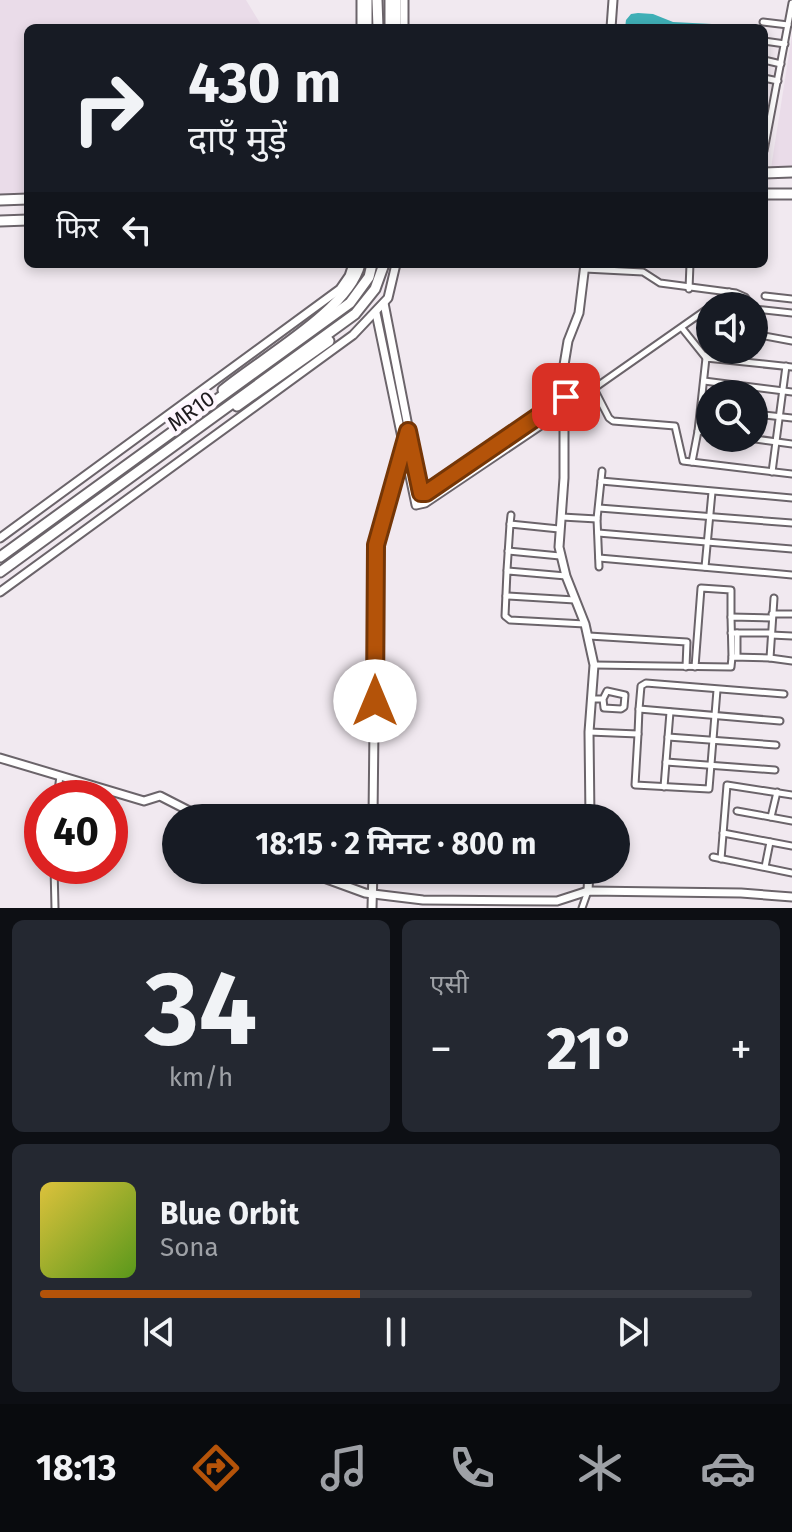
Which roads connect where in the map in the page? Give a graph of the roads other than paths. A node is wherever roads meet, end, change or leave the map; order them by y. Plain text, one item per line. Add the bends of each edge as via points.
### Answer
1 (364, 0) edge
2 (377, 0) edge
3 (390, 0) edge
4 (396, 0) edge
5 (404, 0) edge
6 (613, 0) edge
7 (792, 3) edge
8 (763, 22) dead end
9 (364, 24) edge
10 (378, 24) edge
11 (390, 24) edge
12 (396, 24) edge
13 (404, 24) edge
14 (611, 24) edge
15 (788, 25) junction
16 (768, 42) edge
17 (785, 44) junction
18 (768, 61) edge
19 (781, 64) junction
20 (768, 79) edge
21 (778, 81) junction
22 (768, 131) edge
23 (792, 172) edge
24 (768, 173) edge
25 (768, 194) edge
26 (792, 194) edge
27 (24, 199) edge
28 (0, 200) edge
29 (24, 220) edge
30 (0, 221) edge
31 (351, 268) edge
32 (358, 268) edge
33 (371, 268) edge
34 (384, 268) edge
35 (385, 268) edge
36 (395, 268) edge
37 (585, 268) edge
38 (604, 268) edge
39 (690, 268) edge
40 (689, 289) junction
41 (729, 292) edge
42 (768, 296) edge
43 (792, 299) edge
44 (384, 303) junction
45 (768, 310) edge
46 (376, 313) junction
47 (792, 313) edge
48 (696, 317) edge
49 (682, 328) junction
50 (768, 337) edge
51 (792, 341) edge
52 (696, 346) edge
53 (761, 364) edge
54 (789, 367) edge
55 (593, 387) junction
56 (768, 388) edge
57 (781, 390) junction
58 (792, 392) edge
59 (566, 397) junction
60 (215, 402) junction
61 (226, 408) junction
62 (566, 408) junction
63 (768, 416) edge
64 (777, 417) junction
65 (792, 418) edge
66 (408, 431) junction
67 (696, 441) edge
68 (768, 441) edge
69 (775, 442) junction
70 (792, 444) edge
71 (403, 447) junction
72 (692, 462) junction
73 (602, 471) dead end
74 (772, 472) junction
75 (792, 474) edge
76 (601, 481) junction
77 (712, 492) junction
78 (792, 498) edge
79 (599, 508) junction
80 (511, 515) dead end
81 (710, 516) junction
82 (562, 517) junction
83 (597, 519) junction
84 (792, 523) edge
85 (510, 524) junction
86 (559, 529) junction
87 (598, 533) junction
88 (0, 538) edge
89 (708, 543) junction
90 (792, 549) edge
91 (508, 551) junction
92 (0, 557) edge
93 (561, 557) junction
94 (599, 558) junction
95 (599, 567) dead end
96 (705, 567) junction
97 (507, 571) junction
98 (0, 572) edge
99 (792, 575) edge
100 (566, 576) junction
101 (0, 592) edge
102 (506, 596) junction
103 (774, 598) dead end
104 (576, 600) junction
105 (792, 614) edge
106 (772, 616) junction
107 (731, 617) junction
108 (585, 624) junction
109 (734, 633) junction
110 (771, 634) junction
111 (589, 636) junction
112 (792, 636) edge
113 (735, 656) junction
114 (770, 658) junction
115 (792, 661) edge
116 (594, 665) junction
117 (686, 667) junction
118 (695, 667) junction
119 (717, 690) junction
120 (784, 694) dead end
121 (592, 699) junction
122 (603, 699) junction
123 (639, 709) junction
124 (670, 712) junction
125 (716, 715) junction
126 (780, 721) dead end
127 (589, 732) junction
128 (638, 734) junction
129 (668, 737) junction
130 (714, 740) junction
131 (776, 745) dead end
132 (0, 758) edge
133 (666, 762) junction
134 (712, 765) junction
135 (775, 770) dead end
136 (60, 776) junction
137 (59, 780) edge
138 (664, 787) junction
139 (777, 792) junction
140 (792, 795) edge
141 (176, 804) edge
142 (373, 804) edge
143 (590, 804) edge
144 (737, 811) dead end
145 (771, 817) junction
146 (792, 821) edge
147 (723, 833) junction
148 (770, 842) junction
149 (792, 846) edge
150 (713, 857) dead end
151 (721, 859) junction
152 (765, 867) junction
153 (792, 873) edge
154 (54, 884) edge
155 (343, 884) edge
156 (373, 884) edge
157 (588, 884) edge
158 (588, 891) junction
159 (373, 894) junction
160 (792, 897) edge
161 (55, 908) edge
162 (372, 908) edge
163 (582, 908) edge

1 - 9 main road
2 - 10 main road
3 - 11 main road
4 - 12 main road
5 - 13 street
6 - 14 street
7 - 15 street
8 - 15 street
15 - 17 street
16 - 17 street
17 - 19 street
18 - 19 street
19 - 21 street
20 - 21 street
21 - 22 street
23 - 24 main road
25 - 26 main road
27 - 28 main road
29 - 30 main road
31 - 88 street via 340,289
32 - 60 main road via 341,298 222,391
33 - 60 main road, MR10 via 350,303
34 - 61 main road, MR10 via 355,314
35 - 61 main road via 381,290 368,309 248,400
36 - 44 street
37 - 59 street via 564,365
38 - 40 street via 643,272 660,283
39 - 40 street
40 - 41 street
42 - 43 street
44 - 46 street
44 - 66 street
45 - 47 street
46 - 71 street
46 - 101 street
48 - 49 street
49 - 52 street
49 - 55 street
50 - 51 street
53 - 54 street
54 - 57 street
55 - 62 street
55 - 72 street via 613,421 675,426 681,459
56 - 57 street
57 - 58 street
57 - 64 street
59 - 62 street
59 - 66 street via 426,493 421,493
60 - 92 main road, MR10
61 - 98 main road, MR10
62 - 71 street via 425,503 414,502
62 - 82 street
63 - 64 street
64 - 65 street
64 - 69 street
66 - 71 street
67 - 72 street
68 - 69 street
69 - 70 street
69 - 74 street
71 - 142 street via 376,545
72 - 74 street
73 - 76 street
74 - 75 street
76 - 77 street
76 - 79 street
77 - 78 street
77 - 81 street
79 - 81 street
79 - 83 street
80 - 85 street
81 - 84 street
81 - 89 street
82 - 83 street
82 - 86 street
83 - 87 street
85 - 86 street
85 - 91 street
86 - 93 street
87 - 89 street
87 - 94 street
89 - 90 street
89 - 96 street
91 - 93 street
91 - 97 street
93 - 100 street
94 - 95 street
94 - 96 street
96 - 99 street
97 - 100 street
97 - 102 street
100 - 104 street
102 - 104 street
102 - 108 street via 506,620
103 - 106 street
104 - 108 street
105 - 106 street
106 - 107 street
106 - 110 street
107 - 109 street
107 - 118 street via 731,590 701,588
108 - 111 street
109 - 110 street
109 - 113 street
110 - 112 street
110 - 114 street
111 - 116 street
111 - 117 street via 687,642
113 - 114 street
113 - 118 street via 731,667
114 - 115 street
116 - 117 street
116 - 121 street
117 - 118 street
119 - 120 street
119 - 123 street via 643,684
119 - 125 street
121 - 122 street
121 - 127 street
122 - 122 street via 607,691 623,692 624,707 604,708
123 - 124 street
123 - 128 street
124 - 125 street
124 - 129 street
125 - 126 street
125 - 130 street
127 - 128 street
127 - 143 street
128 - 138 street via 635,785
129 - 130 street
129 - 133 street
130 - 131 street
130 - 134 street
132 - 136 street
133 - 134 street
133 - 138 street
134 - 135 street
134 - 138 street via 709,789
136 - 137 street
136 - 141 street via 144,801 160,796
139 - 140 street
139 - 145 street
139 - 147 street via 727,785
144 - 145 street
145 - 146 street
147 - 148 street
147 - 151 street
148 - 149 street
148 - 152 street
150 - 151 street
151 - 152 street
152 - 153 street
154 - 161 street
155 - 159 street
156 - 159 street
157 - 158 street
158 - 159 street via 557,901 423,900
158 - 160 street
158 - 163 street
159 - 162 street

